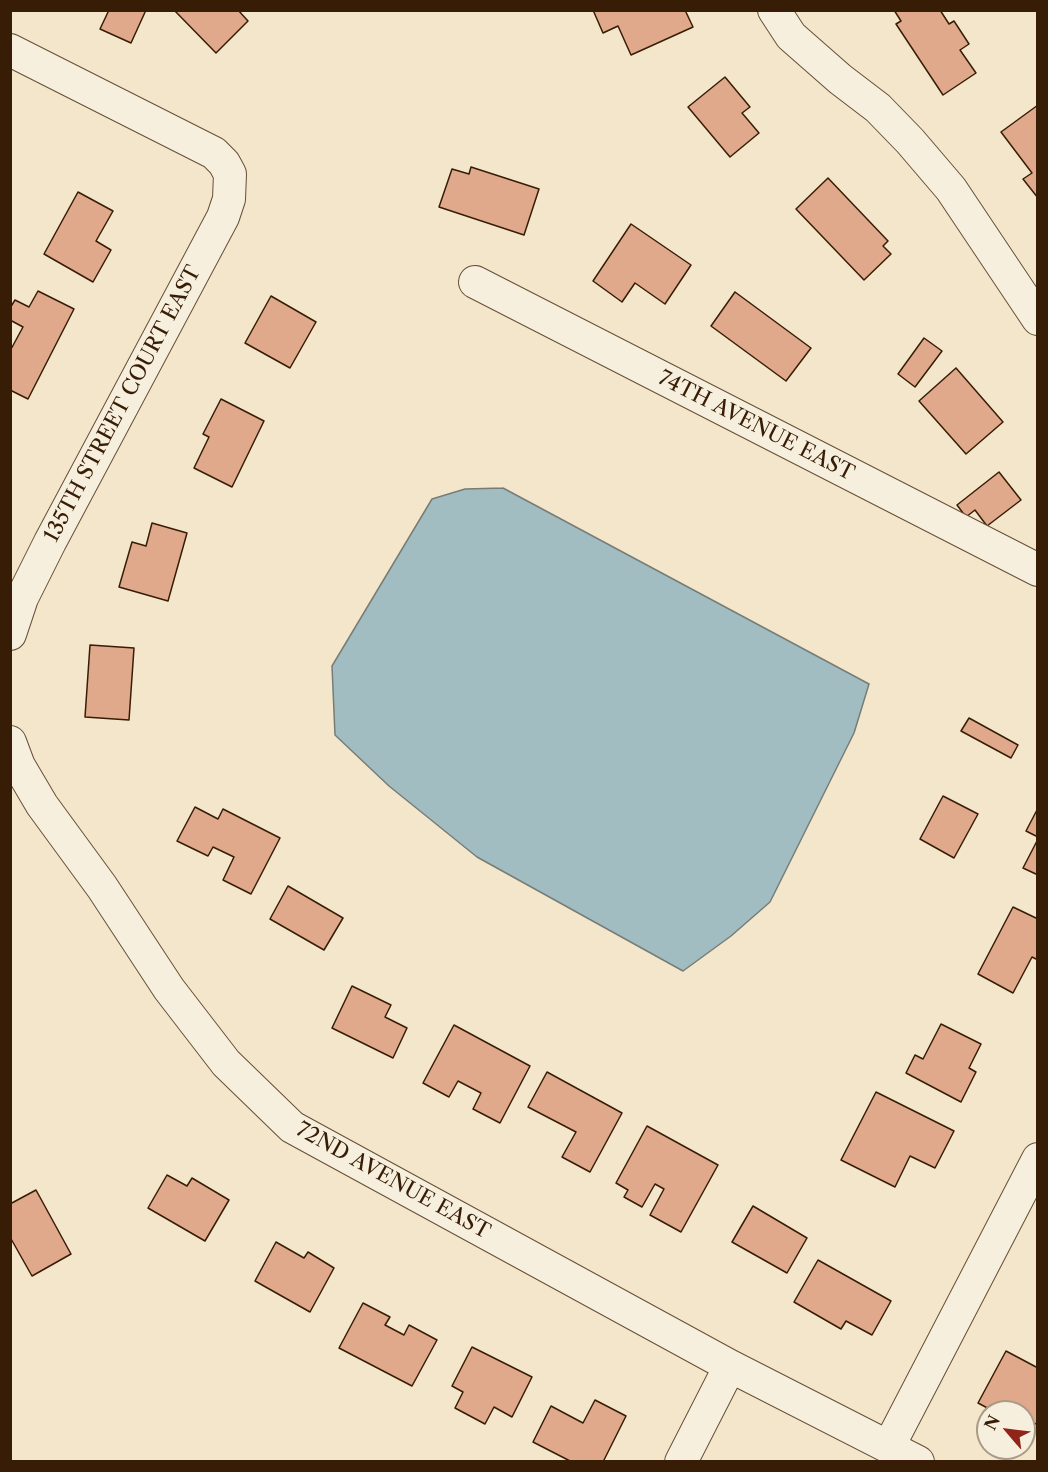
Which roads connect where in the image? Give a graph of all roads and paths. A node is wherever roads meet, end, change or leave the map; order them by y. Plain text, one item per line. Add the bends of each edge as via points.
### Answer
1 (774, 10) edge
2 (10, 50) edge
3 (475, 282) dead end
4 (1038, 319) edge
5 (1038, 570) edge
6 (10, 634) edge
7 (10, 742) edge
8 (1038, 1159) edge
9 (730, 1365) junction
10 (889, 1446) junction
11 (681, 1461) edge
12 (918, 1461) edge

1 - 4 street via 791,36 878,108 910,141 951,189
2 - 6 street, 135TH STREET COURT EAST via 214,153 230,174 229,199 223,217 50,542 22,598
3 - 5 street, 74TH AVENUE EAST
7 - 9 street, 72ND AVENUE EAST via 42,805 169,989 226,1063 292,1127
8 - 10 street
9 - 10 street, 72ND AVENUE EAST
9 - 11 street
10 - 12 street, 72ND AVENUE EAST

